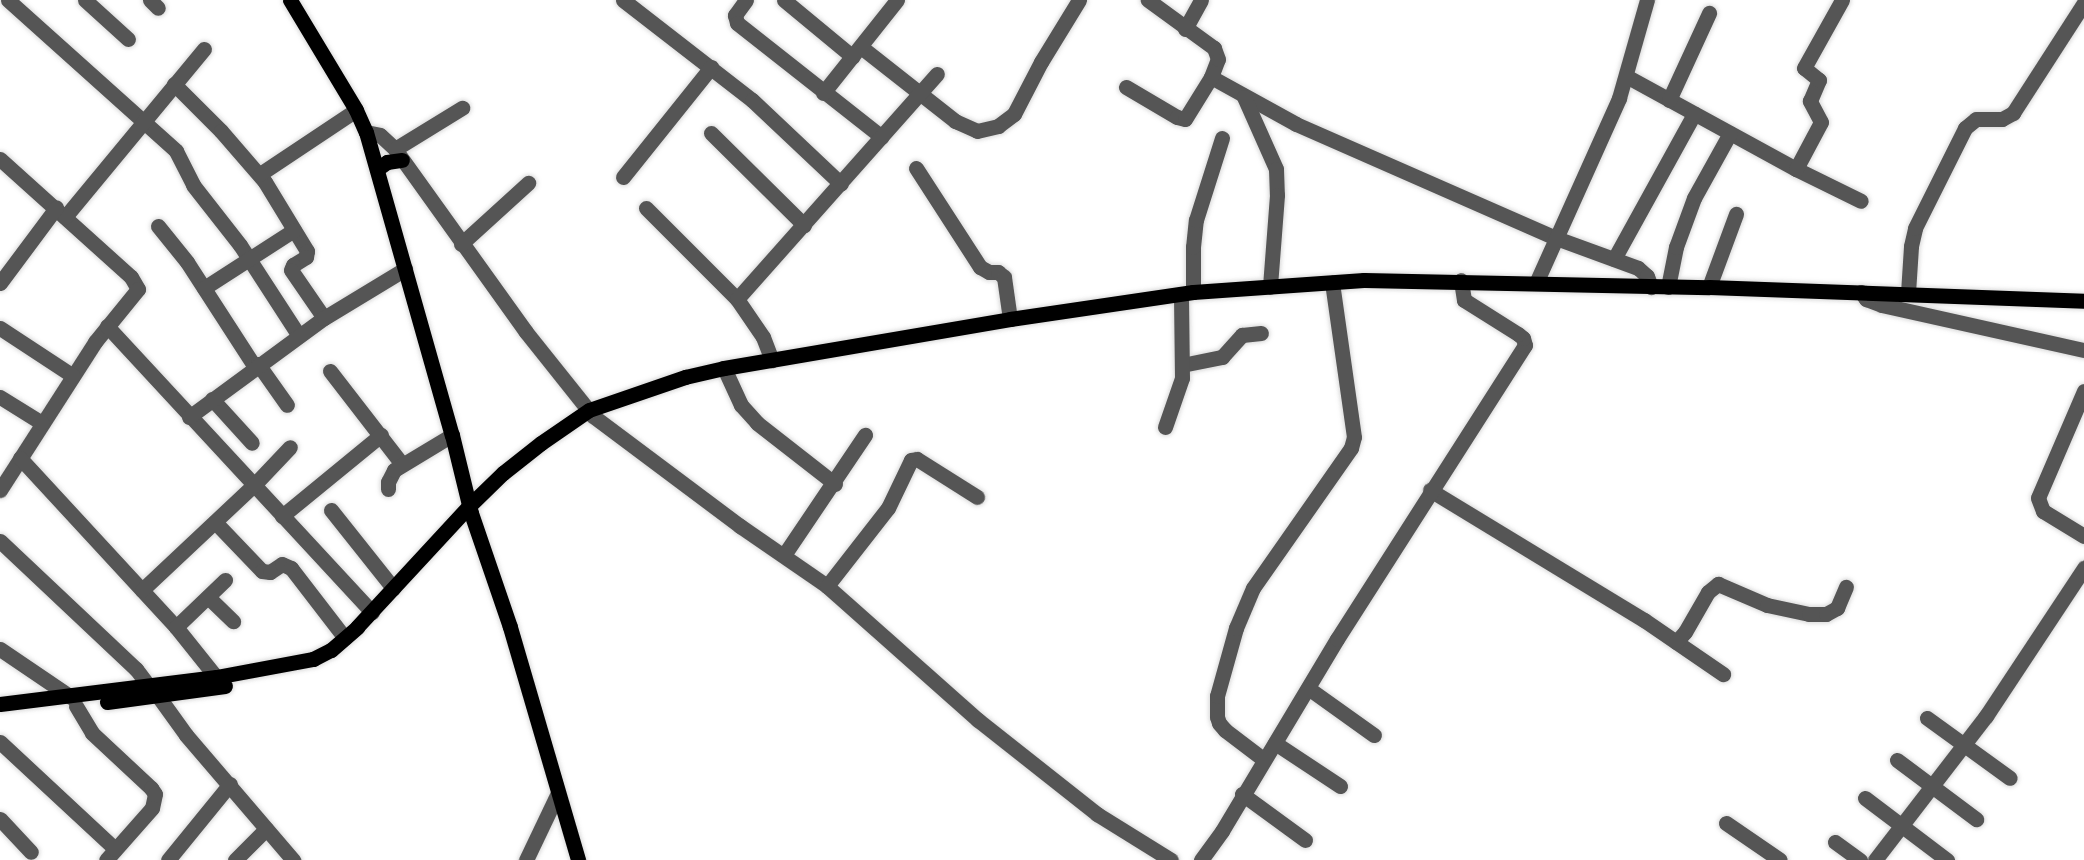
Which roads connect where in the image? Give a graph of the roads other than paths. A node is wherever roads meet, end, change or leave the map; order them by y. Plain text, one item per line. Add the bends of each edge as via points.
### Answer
1 (8, 0) edge
2 (85, 0) edge
3 (290, 0) edge
4 (623, 0) edge
5 (784, 0) edge
6 (897, 0) edge
7 (1079, 0) edge
8 (1148, 0) edge
9 (1201, 0) edge
10 (1647, 0) edge
11 (1842, 0) edge
12 (739, 2) edge
13 (2084, 3) edge
14 (27, 6) edge
15 (1709, 14) dead end
16 (1185, 29) junction
17 (128, 39) dead end
18 (204, 49) dead end
19 (857, 52) junction
20 (711, 67) junction
21 (937, 74) dead end
22 (1626, 76) junction
23 (1211, 77) junction
24 (174, 84) junction
25 (1126, 87) dead end
26 (823, 93) junction
27 (921, 94) junction
28 (1244, 98) junction
29 (1669, 100) junction
30 (462, 108) dead end
31 (356, 110) junction
32 (1694, 114) junction
33 (142, 122) junction
34 (366, 132) junction
35 (711, 133) dead end
36 (1730, 133) junction
37 (882, 137) junction
38 (1222, 138) dead end
39 (399, 154) junction
40 (2, 164) edge
41 (916, 168) dead end
42 (377, 169) junction
43 (1796, 169) junction
44 (260, 174) junction
45 (623, 177) dead end
46 (528, 183) dead end
47 (841, 184) junction
48 (1861, 201) dead end
49 (646, 208) dead end
50 (60, 212) junction
51 (1736, 214) dead end
52 (804, 225) junction
53 (158, 226) dead end
54 (294, 230) junction
55 (1556, 238) junction
56 (461, 244) junction
57 (249, 259) junction
58 (1614, 259) junction
59 (405, 269) junction
60 (1461, 280) junction
61 (0, 283) edge
62 (1332, 283) junction
63 (1536, 283) junction
64 (1270, 287) junction
65 (1651, 287) junction
66 (1668, 287) junction
67 (1709, 287) junction
68 (204, 288) junction
69 (1861, 292) junction
70 (1187, 293) junction
71 (1908, 293) junction
72 (738, 299) junction
73 (2084, 301) edge
74 (324, 318) junction
75 (1010, 319) junction
76 (107, 326) junction
77 (0, 328) edge
78 (1261, 333) dead end
79 (299, 336) junction
80 (2084, 350) edge
81 (772, 360) junction
82 (1182, 365) junction
83 (256, 366) junction
84 (724, 368) junction
85 (330, 371) dead end
86 (73, 376) junction
87 (2084, 392) edge
88 (0, 397) edge
89 (212, 399) junction
90 (287, 405) dead end
91 (591, 413) junction
92 (189, 417) junction
93 (42, 423) junction
94 (1165, 427) dead end
95 (381, 435) junction
96 (452, 435) junction
97 (865, 435) dead end
98 (252, 443) dead end
99 (290, 447) dead end
100 (20, 458) junction
101 (402, 464) junction
102 (6, 468) edge
103 (835, 484) junction
104 (254, 485) junction
105 (388, 489) dead end
106 (0, 490) edge
107 (1430, 490) junction
108 (977, 497) dead end
109 (471, 509) junction
110 (331, 510) dead end
111 (282, 516) junction
112 (215, 522) junction
113 (2084, 536) edge
114 (0, 541) edge
115 (784, 555) junction
116 (2084, 568) edge
117 (225, 580) dead end
118 (827, 586) junction
119 (1846, 587) dead end
120 (393, 588) junction
121 (142, 590) junction
122 (208, 597) junction
123 (372, 612) junction
124 (233, 621) dead end
125 (176, 627) junction
126 (345, 638) junction
127 (1676, 642) junction
128 (0, 649) edge
129 (1723, 674) dead end
130 (216, 677) junction
131 (1308, 688) junction
132 (154, 691) junction
133 (73, 701) junction
134 (0, 704) edge
135 (0, 714) edge
136 (1927, 718) dead end
137 (1374, 735) dead end
138 (0, 742) edge
139 (1275, 743) junction
140 (1964, 744) junction
141 (1263, 759) junction
142 (1897, 760) dead end
143 (2010, 778) dead end
144 (230, 784) junction
145 (1931, 785) junction
146 (1340, 786) dead end
147 (1242, 794) junction
148 (557, 795) junction
149 (1865, 798) dead end
150 (0, 819) edge
151 (1976, 819) dead end
152 (1726, 823) dead end
153 (1900, 825) junction
154 (266, 829) junction
155 (1305, 840) dead end
156 (1835, 842) dead end
157 (31, 852) dead end
158 (1758, 854) edge
159 (110, 855) edge
160 (529, 858) edge
161 (168, 860) edge
162 (235, 860) edge
163 (293, 860) edge
164 (578, 860) edge
165 (1171, 860) edge
166 (1201, 860) edge
167 (1780, 860) edge
168 (1860, 860) edge
169 (1875, 860) edge
170 (1947, 860) edge

1 - 14 street
2 - 17 street
3 - 31 main road
4 - 20 street
5 - 19 street
6 - 19 street
7 - 27 street via 1014,114 998,126 969,129
8 - 16 street
9 - 16 street
10 - 22 street
11 - 43 street via 1804,68 1819,80 1810,101 1821,122
12 - 26 street via 737,23
13 - 71 street via 2013,113 2002,119 1976,118 1965,128 1915,228
14 - 33 street
15 - 29 street
16 - 23 street via 1217,53
18 - 24 street
19 - 26 street
19 - 27 street
20 - 45 street
20 - 47 street
21 - 27 street
22 - 29 street
22 - 55 street
23 - 25 street via 1185,119
23 - 28 street
24 - 33 street
24 - 44 street
26 - 37 street
27 - 37 street
28 - 55 street
28 - 64 street via 1276,169
29 - 32 street
30 - 39 street
31 - 34 main road
31 - 44 street
32 - 36 street
32 - 58 street
33 - 50 street
33 - 57 street via 176,152 193,185
34 - 39 street via 381,135
34 - 42 main road
35 - 52 street
36 - 43 street
36 - 66 street via 1694,198 1676,247
37 - 47 street
38 - 70 street via 1196,220
39 - 42 main road
39 - 56 street
40 - 50 street
41 - 75 street via 981,267 1004,277
42 - 59 main road
43 - 48 street
44 - 54 street
46 - 56 street
47 - 52 street
49 - 72 street
50 - 61 street
50 - 76 street via 137,284 135,294
51 - 67 street
52 - 72 street
53 - 68 street
54 - 57 street
54 - 74 street via 308,254 291,270
55 - 58 street
55 - 63 street
56 - 91 street
57 - 68 street
57 - 79 street
58 - 65 street via 1644,272
59 - 74 street
59 - 96 main road
60 - 62 main road
60 - 63 main road
60 - 107 street via 1464,300 1518,334 1525,345
62 - 64 main road
62 - 141 street via 1354,437 1351,448 1253,588 1236,628 1217,696 1219,723
63 - 65 main road
64 - 70 main road
65 - 66 main road
66 - 67 main road
67 - 69 main road
68 - 83 street
69 - 71 main road
69 - 80 street via 1866,299 1882,304
70 - 75 main road
70 - 82 street
71 - 73 main road
72 - 81 street via 763,337
74 - 79 street
75 - 81 main road
76 - 86 street
76 - 92 street
77 - 86 street
78 - 82 street via 1242,335 1222,357
79 - 83 street
81 - 84 main road
82 - 94 street via 1180,388
83 - 89 street
83 - 90 street
84 - 91 main road via 685,377
84 - 103 street via 741,405 757,423
85 - 95 street
86 - 93 street
87 - 113 street via 2038,498 2043,511
88 - 93 street
89 - 92 street
89 - 98 street
91 - 109 main road
91 - 115 street
92 - 104 street
93 - 100 street
95 - 101 street
95 - 111 street
96 - 101 street
96 - 109 main road
97 - 103 street
99 - 104 street
100 - 102 street
100 - 121 street
101 - 105 street via 390,476
102 - 106 street
103 - 115 street
104 - 111 street
104 - 112 street
107 - 127 street
107 - 131 street
108 - 118 street via 917,459 911,460 888,508
109 - 120 main road
109 - 132 main road via 412,581 336,656 286,674
109 - 148 main road via 510,627
110 - 120 street
111 - 123 street
112 - 121 street
112 - 126 street via 262,571 270,572 282,564 291,568
114 - 132 street via 136,669
115 - 118 street
116 - 140 street
117 - 122 street
118 - 165 street via 1012,748 1118,829
119 - 127 street via 1838,608 1826,614 1809,614 1767,605 1718,584 1708,592
120 - 123 main road
121 - 125 street
122 - 124 street
122 - 125 street
123 - 126 main road
125 - 130 street
126 - 130 main road via 313,659
127 - 129 street
128 - 133 street
130 - 132 main road
131 - 137 street
131 - 139 street
132 - 133 main road
132 - 144 street via 186,735
133 - 134 main road
133 - 135 main road
133 - 159 street via 92,733 155,794 152,807
136 - 140 street
138 - 159 street
139 - 141 street
139 - 146 street
140 - 143 street
140 - 145 street
141 - 147 street
142 - 145 street
144 - 154 street
144 - 161 street
145 - 151 street
145 - 153 street
147 - 155 street
147 - 166 street
148 - 160 street
148 - 164 main road
149 - 153 street
150 - 157 street
152 - 158 street
153 - 169 street
153 - 170 street
154 - 162 street
154 - 163 street
156 - 168 street
158 - 167 street

